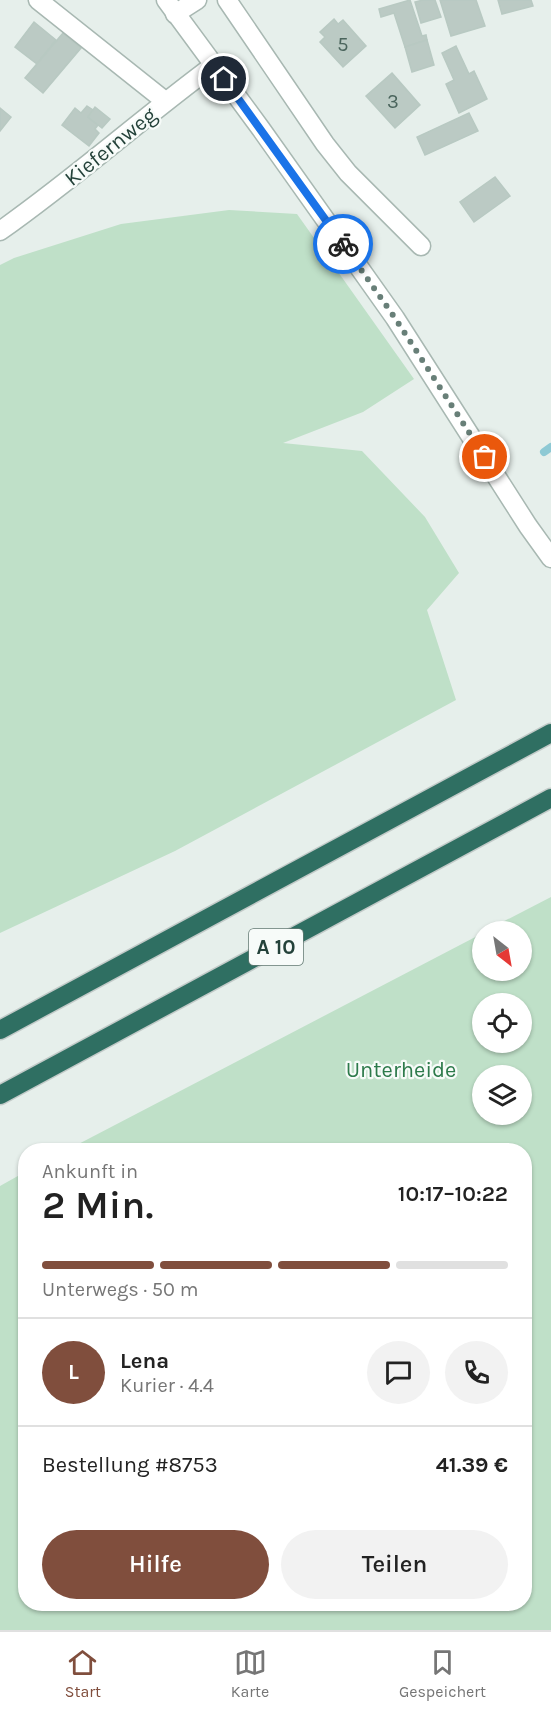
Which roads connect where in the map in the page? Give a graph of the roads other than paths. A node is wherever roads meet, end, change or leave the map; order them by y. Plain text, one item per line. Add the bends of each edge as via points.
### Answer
1 (38, 0) edge
2 (197, 0) edge
3 (227, 0) edge
4 (170, 7) edge
5 (214, 65) junction
6 (165, 101) junction
7 (2, 226) edge
8 (421, 246) dead end
9 (551, 558) edge
10 (551, 732) edge
11 (551, 798) edge
12 (0, 1029) edge
13 (0, 1095) edge

1 - 6 street
2 - 4 street
3 - 8 street via 325,144
4 - 5 street
5 - 6 street, Kiefernweg
5 - 9 street via 395,318
6 - 7 street, Kiefernweg via 107,151
10 - 12 highway, A 10
11 - 13 highway, A 10

